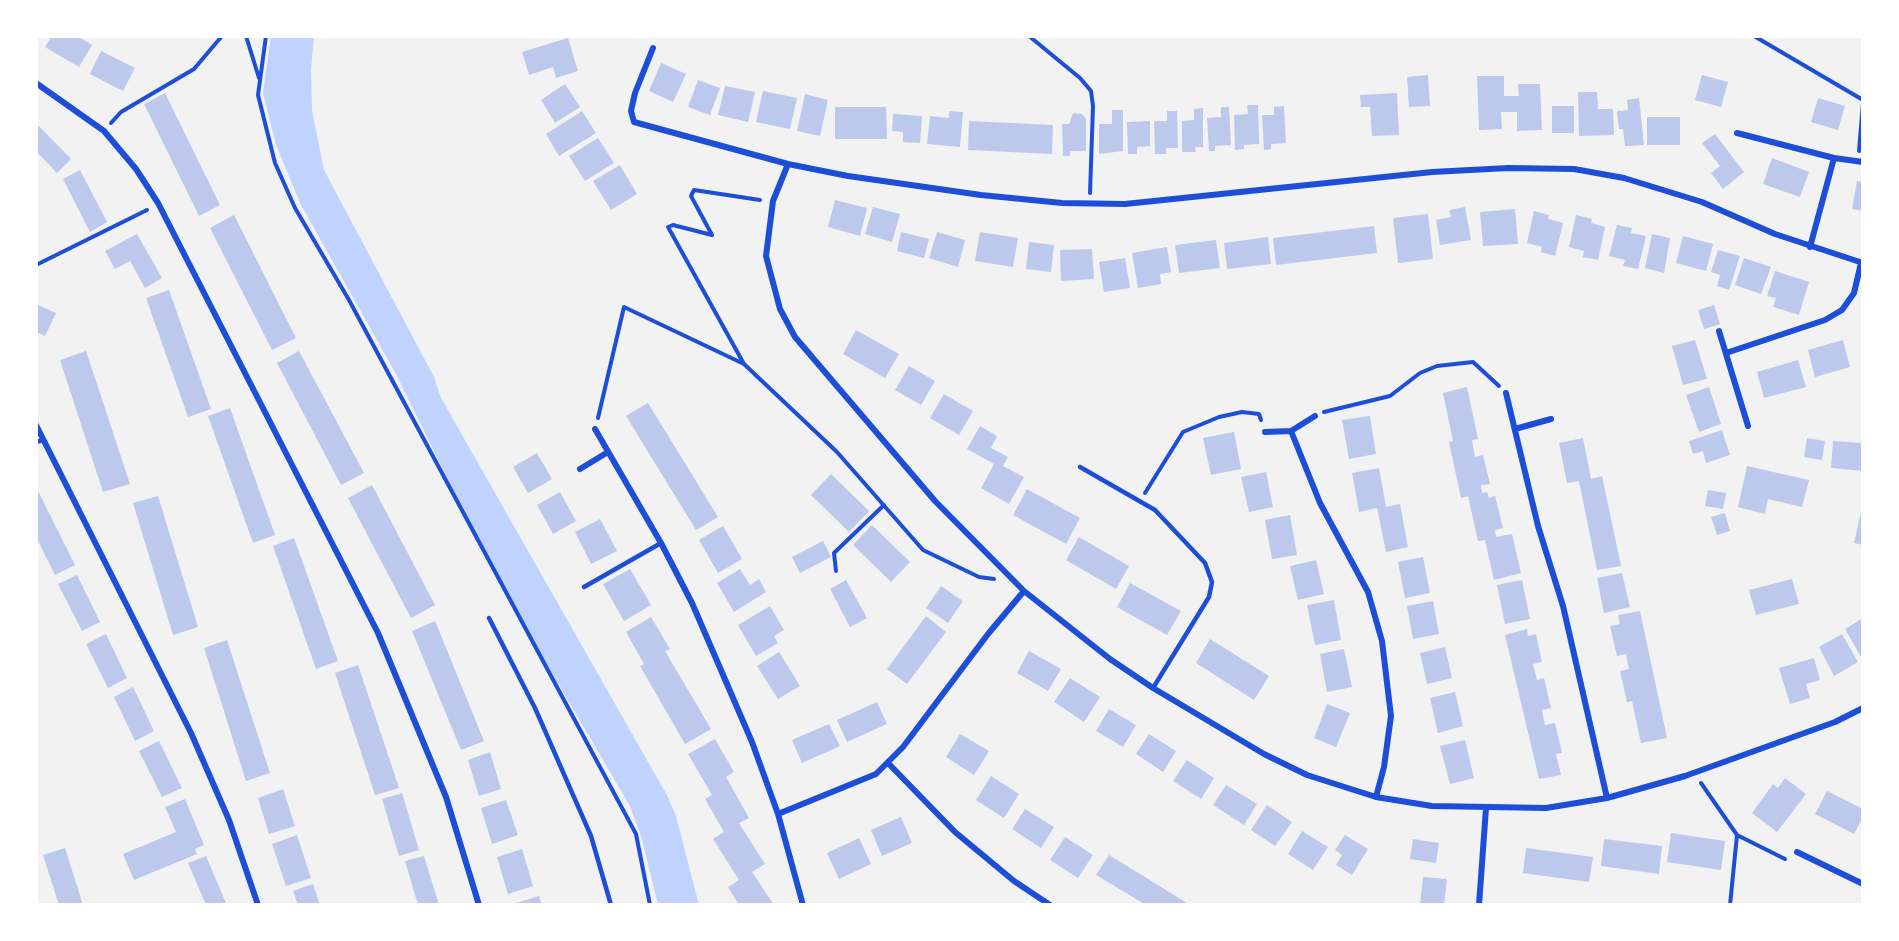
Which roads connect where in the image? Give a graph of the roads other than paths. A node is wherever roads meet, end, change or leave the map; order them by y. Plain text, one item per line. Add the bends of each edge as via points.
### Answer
1 (653, 48) dead end
2 (36, 83) edge
3 (1737, 132) dead end
4 (1834, 158) junction
5 (1861, 161) edge
6 (788, 164) junction
7 (1810, 247) junction
8 (1862, 263) edge
9 (1719, 331) dead end
10 (1726, 353) junction
11 (1506, 393) road end
12 (1315, 416) road end
13 (1551, 419) dead end
14 (36, 425) edge
15 (1748, 426) dead end
16 (595, 429) road end
17 (1515, 429) junction
18 (1291, 431) junction
19 (1265, 432) road end
20 (43, 440) junction
21 (36, 442) edge
22 (608, 452) junction
23 (1080, 467) dead end
24 (580, 469) dead end
25 (661, 543) junction
26 (584, 586) dead end
27 (1024, 591) junction
28 (489, 618) dead end
29 (1153, 688) junction
30 (1863, 708) edge
31 (888, 763) junction
32 (1376, 797) junction
33 (1607, 798) junction
34 (1486, 808) junction
35 (778, 814) junction
36 (1797, 852) road end
37 (1863, 884) edge
38 (258, 905) edge
39 (479, 905) edge
40 (611, 905) edge
41 (803, 905) edge
42 (1050, 905) edge
43 (1479, 905) edge

1 - 6 street via 634,93 634,122
2 - 39 street via 104,131 158,203 378,633 446,797
3 - 4 street
4 - 5 street
4 - 7 street
6 - 7 street via 926,188 1062,203 1125,204 1432,172 1574,169 1624,178 1702,202
6 - 27 street via 773,201 766,256 780,309 795,337 935,501
7 - 8 street
8 - 10 street via 1854,293 1842,310 1825,320
9 - 10 street
10 - 15 street
11 - 17 street
12 - 18 street
13 - 17 street
14 - 20 street
16 - 22 street
17 - 33 street via 1538,526 1563,606
18 - 19 street
18 - 32 street via 1320,503 1368,592 1382,641 1391,716
20 - 21 lane
20 - 38 street via 191,733 229,820
22 - 24 street
22 - 25 street
23 - 29 lane via 1155,510 1205,563 1212,582 1209,597
25 - 26 lane
25 - 35 street via 692,603 752,742
27 - 29 street
27 - 31 street
28 - 40 lane via 536,708 591,836
29 - 32 street via 1219,729 1307,775
30 - 33 street via 1824,726 1694,772
31 - 35 street via 856,784
31 - 42 street via 955,832
32 - 34 street via 1432,806
33 - 34 street via 1546,808
34 - 43 street
35 - 41 street
36 - 37 street

